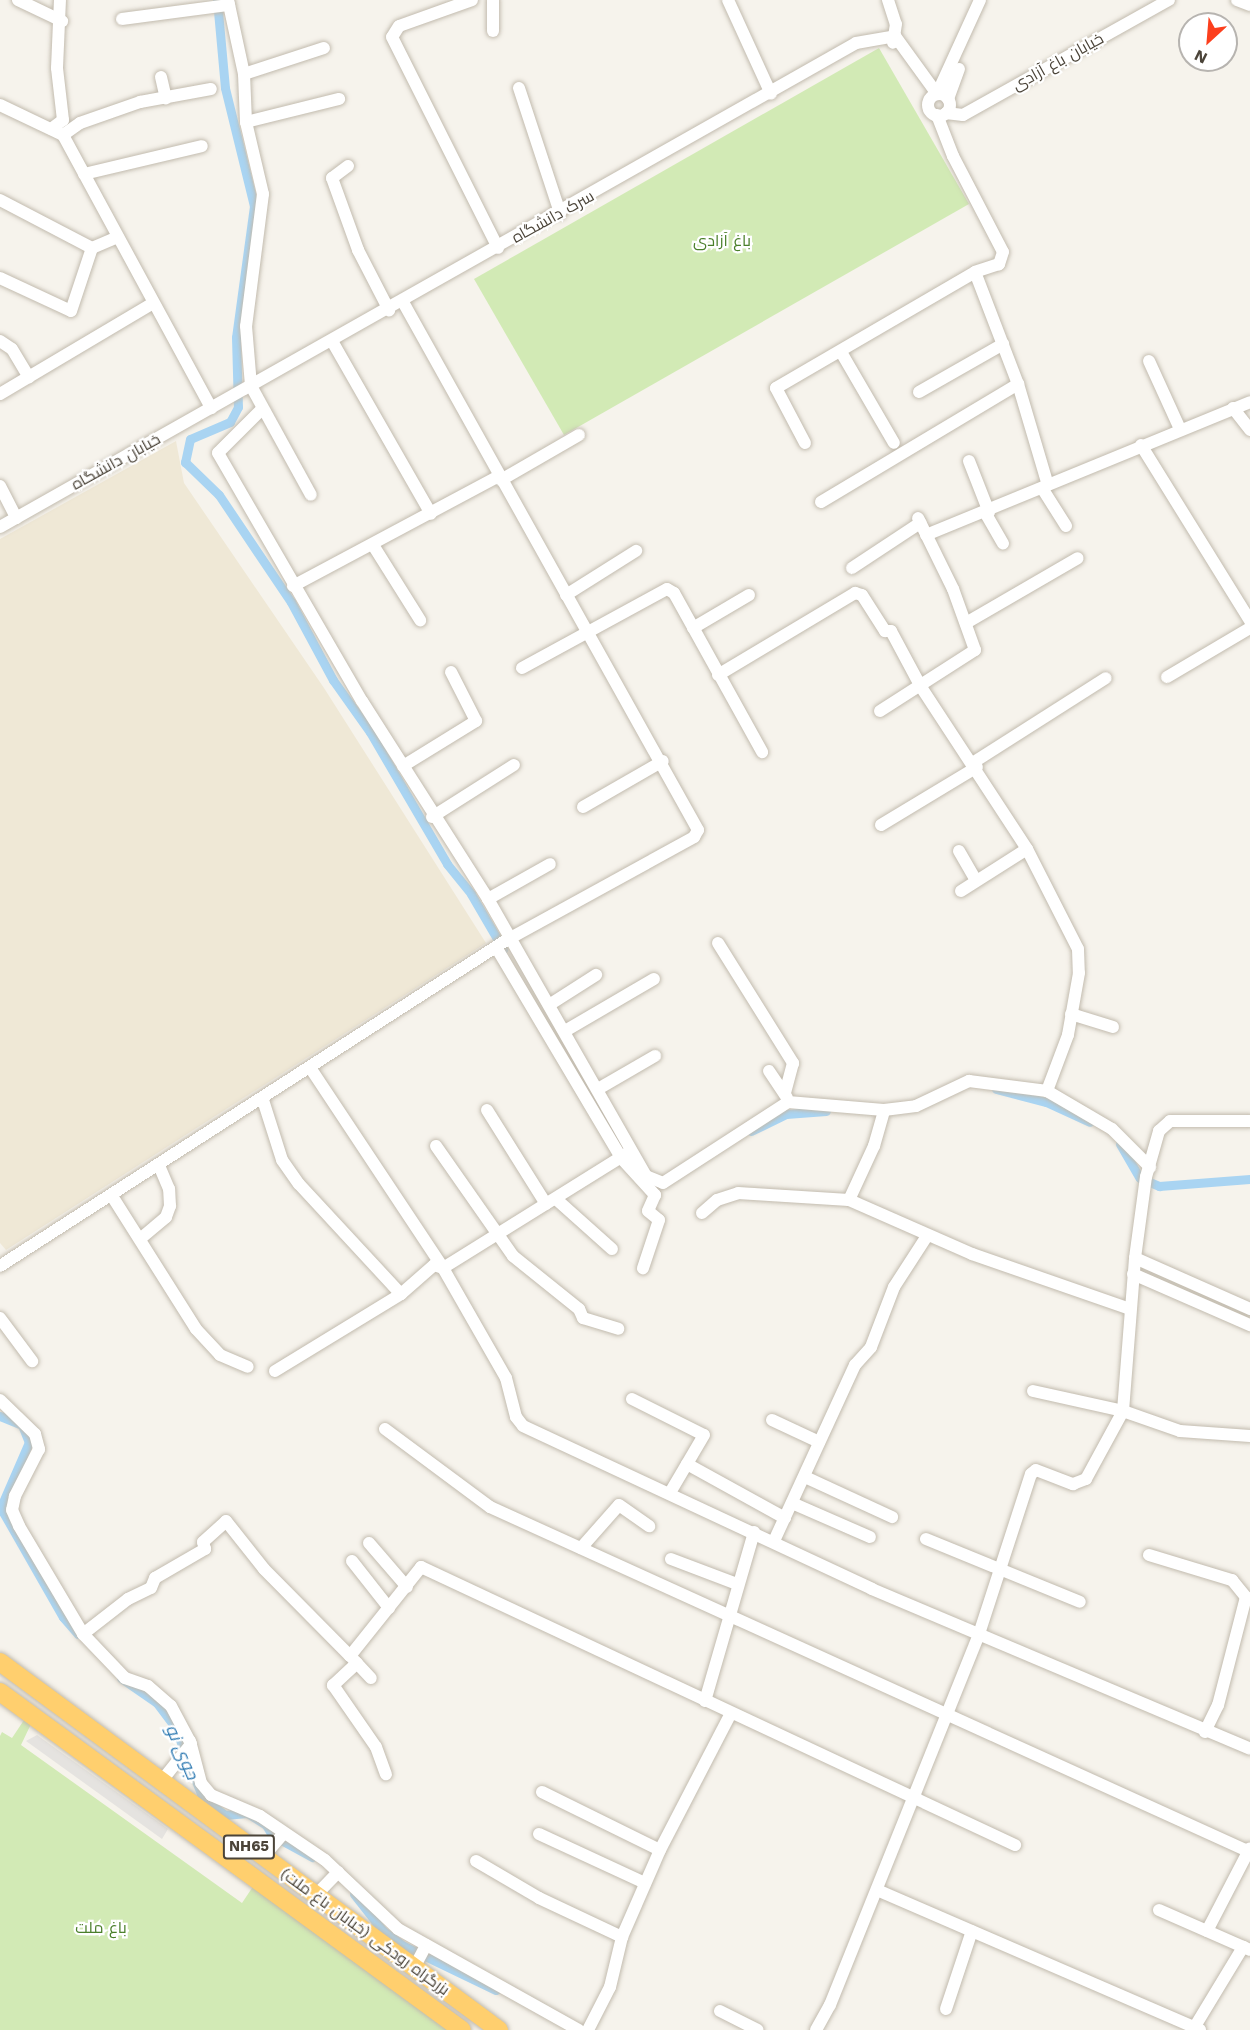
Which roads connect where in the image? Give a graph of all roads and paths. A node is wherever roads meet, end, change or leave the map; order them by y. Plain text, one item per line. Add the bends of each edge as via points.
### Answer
1 (18, 0) edge
2 (60, 0) edge
3 (472, 0) edge
4 (493, 0) edge
5 (728, 0) edge
6 (888, 0) edge
7 (980, 0) edge
8 (989, 0) edge
9 (1169, 0) edge
10 (1238, 0) edge
11 (222, 3) edge
12 (1250, 5) edge
13 (122, 19) dead end
14 (62, 21) junction
15 (493, 31) dead end
16 (894, 40) junction
17 (324, 48) dead end
18 (951, 66) junction
19 (916, 70) junction
20 (244, 74) junction
21 (161, 77) dead end
22 (519, 88) dead end
23 (211, 89) dead end
24 (771, 94) junction
25 (938, 97) junction
26 (166, 98) junction
27 (339, 99) dead end
28 (0, 105) edge
29 (942, 114) junction
30 (246, 122) junction
31 (51, 129) junction
32 (63, 135) junction
33 (202, 146) dead end
34 (348, 166) dead end
35 (84, 174) junction
36 (0, 200) edge
37 (560, 213) junction
38 (118, 237) junction
39 (92, 248) junction
40 (498, 248) junction
41 (975, 272) junction
42 (0, 278) edge
43 (403, 302) junction
44 (153, 303) junction
45 (389, 310) junction
46 (0, 341) edge
47 (332, 342) junction
48 (1003, 344) junction
49 (841, 352) junction
50 (1149, 361) dead end
51 (29, 377) junction
52 (1018, 384) junction
53 (242, 391) junction
54 (918, 392) dead end
55 (0, 394) edge
56 (1250, 402) edge
57 (211, 408) junction
58 (1233, 408) junction
59 (262, 409) junction
60 (1180, 429) junction
61 (1250, 430) edge
62 (579, 435) dead end
63 (805, 442) dead end
64 (894, 443) dead end
65 (1141, 445) junction
66 (969, 461) dead end
67 (500, 478) junction
68 (0, 486) edge
69 (1045, 486) junction
70 (311, 495) dead end
71 (821, 502) dead end
72 (988, 513) junction
73 (431, 514) junction
74 (16, 518) junction
75 (0, 526) edge
76 (1066, 526) dead end
77 (926, 535) junction
78 (373, 544) junction
79 (1003, 544) dead end
80 (636, 551) dead end
81 (1078, 558) dead end
82 (852, 568) dead end
83 (293, 586) junction
84 (566, 595) junction
85 (749, 595) dead end
86 (420, 620) dead end
87 (1250, 621) edge
88 (966, 622) junction
89 (693, 628) junction
90 (1250, 628) edge
91 (589, 630) junction
92 (522, 668) dead end
93 (451, 672) dead end
94 (718, 675) junction
95 (1167, 677) dead end
96 (1106, 678) dead end
97 (921, 687) junction
98 (880, 711) dead end
99 (762, 752) dead end
100 (663, 760) junction
101 (514, 765) dead end
102 (975, 765) junction
103 (403, 766) junction
104 (583, 807) dead end
105 (432, 817) junction
106 (881, 825) dead end
107 (1028, 849) junction
108 (959, 851) dead end
109 (550, 864) dead end
110 (976, 881) junction
111 (962, 891) dead end
112 (488, 899) junction
113 (503, 942) junction
114 (718, 943) dead end
115 (596, 975) dead end
116 (654, 979) dead end
117 (549, 1005) junction
118 (1071, 1014) junction
119 (1113, 1027) dead end
120 (565, 1031) junction
121 (655, 1056) dead end
122 (310, 1069) junction
123 (769, 1071) dead end
124 (598, 1089) junction
125 (1047, 1091) junction
126 (787, 1097) junction
127 (263, 1100) junction
128 (487, 1110) dead end
129 (883, 1114) junction
130 (1250, 1121) edge
131 (436, 1146) dead end
132 (627, 1155) junction
133 (159, 1166) junction
134 (1147, 1177) junction
135 (111, 1196) junction
136 (849, 1200) junction
137 (551, 1201) junction
138 (702, 1213) dead end
139 (495, 1235) junction
140 (927, 1236) junction
141 (141, 1239) junction
142 (612, 1249) dead end
143 (1135, 1258) junction
144 (0, 1266) edge
145 (443, 1268) junction
146 (643, 1268) dead end
147 (1133, 1274) junction
148 (401, 1294) junction
149 (1130, 1309) junction
150 (1250, 1309) edge
151 (0, 1318) edge
152 (1250, 1325) edge
153 (618, 1329) dead end
154 (32, 1360) dead end
155 (248, 1367) dead end
156 (275, 1371) dead end
157 (1033, 1391) dead end
158 (0, 1400) edge
159 (632, 1400) dead end
160 (1123, 1410) junction
161 (772, 1420) dead end
162 (385, 1429) dead end
163 (1250, 1436) edge
164 (819, 1442) junction
165 (687, 1464) junction
166 (805, 1477) junction
167 (671, 1491) junction
168 (792, 1503) junction
169 (892, 1517) dead end
170 (785, 1518) junction
171 (649, 1526) dead end
172 (754, 1532) junction
173 (870, 1536) dead end
174 (926, 1539) dead end
175 (774, 1541) junction
176 (369, 1543) dead end
177 (580, 1548) junction
178 (1149, 1555) dead end
179 (671, 1559) dead end
180 (352, 1561) dead end
181 (1000, 1566) junction
182 (737, 1584) junction
183 (407, 1587) junction
184 (1080, 1602) dead end
185 (389, 1608) junction
186 (727, 1616) junction
187 (83, 1634) junction
188 (979, 1634) junction
189 (353, 1659) junction
190 (0, 1662) edge
191 (371, 1678) dead end
192 (0, 1692) edge
193 (705, 1701) junction
194 (731, 1713) junction
195 (947, 1714) junction
196 (1205, 1732) junction
197 (188, 1747) junction
198 (1250, 1749) edge
199 (386, 1774) dead end
200 (160, 1783) junction
201 (542, 1792) dead end
202 (915, 1799) junction
203 (539, 1834) dead end
204 (276, 1844) junction
205 (1015, 1845) dead end
206 (660, 1850) junction
207 (1250, 1851) edge
208 (476, 1862) dead end
209 (334, 1875) junction
210 (645, 1883) junction
211 (877, 1890) junction
212 (316, 1895) junction
213 (1159, 1910) dead end
214 (972, 1931) junction
215 (1208, 1931) junction
216 (622, 1937) junction
217 (1246, 1948) edge
218 (421, 1956) junction
219 (946, 2009) dead end
220 (720, 2011) dead end
221 (1171, 2024) edge
222 (1197, 2029) edge
223 (462, 2030) edge
224 (499, 2030) edge
225 (579, 2030) edge
226 (588, 2030) edge
227 (758, 2030) edge
228 (816, 2030) edge

1 - 14 street
2 - 14 street
3 - 40 street via 399,26 392,37
4 - 15 street
5 - 24 street
6 - 16 street
7 - 18 street
8 - 25 street
9 - 29 street, خیابان باغ آزادی via 963,115
10 - 12 street
11 - 13 street
11 - 20 street
14 - 31 street via 56,45 63,120
16 - 19 street
16 - 24 street, سرک دانشگاه via 873,36
16 - 25 street
17 - 20 street
18 - 19 street via 932,76
18 - 25 street
19 - 25 street
20 - 30 street
21 - 26 street
22 - 37 street
23 - 26 street
24 - 37 street, سرک دانشگاه
25 - 29 street
25 - 29 street via 930,111
26 - 32 street via 80,123
27 - 30 street
28 - 31 street
29 - 41 street via 953,156 1003,252 999,264
30 - 53 street via 263,194
31 - 32 street
32 - 35 street
33 - 35 street
34 - 45 street via 332,178 358,250
35 - 38 street
36 - 39 street
37 - 40 street, سرک دانشگاه
38 - 39 street
38 - 44 street
39 - 42 street via 72,311
40 - 43 street, سرک دانشگاه
41 - 48 street
41 - 49 street
43 - 45 street, سرک دانشگاه
43 - 67 street
44 - 51 street
44 - 57 street
45 - 47 street, سرک دانشگاه
46 - 51 street via 12,349
47 - 53 street, سرک دانشگاه
47 - 73 street
48 - 52 street
48 - 54 street
49 - 63 street via 776,388
49 - 64 street
50 - 60 street
51 - 55 street
52 - 69 street
52 - 71 street
53 - 57 street, خیابان دانشگاه
53 - 59 street
56 - 58 street
57 - 74 street, خیابان دانشگاه
58 - 60 street
58 - 61 street
59 - 70 street
59 - 83 street via 218,453
60 - 65 street
62 - 67 street
65 - 69 street
65 - 87 street
66 - 72 street
67 - 73 street
67 - 84 street
68 - 74 street
69 - 72 street
69 - 76 street
72 - 77 street
72 - 79 street
73 - 78 street
74 - 75 street, خیابان دانشگاه
77 - 82 street via 919,521
77 - 88 street
78 - 83 street
78 - 86 street
80 - 84 street
81 - 88 street
83 - 103 street
84 - 91 street
85 - 89 street
88 - 97 street via 975,650
89 - 91 street via 667,589
89 - 94 street
90 - 95 street
91 - 92 street
91 - 100 street
93 - 103 street via 476,721
94 - 97 street via 855,593 862,595 885,631 891,631
94 - 99 street
96 - 102 street
97 - 98 street
97 - 102 street
100 - 104 street
100 - 113 street via 696,820 698,830 694,837
101 - 105 street
102 - 106 street
102 - 107 street
103 - 105 street
105 - 112 street
107 - 110 street
107 - 118 street via 1078,949 1079,973
108 - 110 street
109 - 112 street
110 - 111 street
112 - 113 street
113 - 117 street
113 - 122 street
113 - 132 street
114 - 126 street via 793,1063
115 - 117 street
116 - 120 street
117 - 120 street
118 - 119 street
118 - 125 street
120 - 124 street
121 - 124 street
122 - 127 street
122 - 145 street
123 - 126 street
124 - 132 street
125 - 129 street via 969,1081 916,1106
125 - 134 street via 1112,1129
126 - 129 street
126 - 132 street via 663,1183 646,1176
127 - 133 street
127 - 148 street via 282,1160 299,1184
128 - 137 street
129 - 136 street
130 - 134 street via 1170,1120 1159,1131
131 - 139 street
132 - 137 street
132 - 146 street via 655,1196 648,1211 659,1219
133 - 135 street
133 - 141 street via 170,1206 166,1217
134 - 143 street
135 - 141 street
135 - 144 street
136 - 138 street via 738,1193 717,1200
136 - 140 street
137 - 139 street
137 - 142 street
139 - 145 street
139 - 153 street via 530,1271 579,1308 583,1318
140 - 149 street
140 - 164 street via 894,1287 871,1347 855,1365
141 - 155 street via 196,1329 220,1355
143 - 147 street
143 - 150 street
145 - 148 street via 434,1265
145 - 167 street via 506,1378 516,1417 524,1426
147 - 149 street
147 - 152 street
148 - 156 street
149 - 160 street
151 - 154 street
157 - 160 street
158 - 187 street via 35,1434 39,1449 12,1510
159 - 165 street via 704,1435
160 - 163 street via 1179,1431
160 - 181 street via 1086,1479 1074,1484 1033,1471
161 - 164 street
162 - 177 street via 490,1507
164 - 166 street
165 - 167 street
165 - 170 street
166 - 168 street
166 - 169 street
167 - 172 street
168 - 170 street
168 - 173 street
170 - 175 street
171 - 177 street via 619,1505
172 - 175 street
172 - 182 street
174 - 181 street
175 - 188 street
176 - 183 street
177 - 186 street
178 - 196 street via 1232,1580 1246,1597 1218,1705
179 - 182 street
180 - 185 street
181 - 184 street
181 - 188 street
182 - 186 street
183 - 185 street
183 - 193 street via 422,1567
185 - 189 street
186 - 193 street
186 - 195 street
187 - 189 street via 128,1599 151,1588 154,1578 205,1550 203,1542 226,1521 264,1569
187 - 197 street via 125,1678 148,1686 171,1706
188 - 195 street
188 - 196 street
189 - 191 street
189 - 199 street via 333,1685 376,1747
190 - 200 highway, بزرگراه رودکی (خیابان باغ ملت) / NH65
192 - 223 highway, بزرگراه رودکی (خیابان باغ ملت)
193 - 194 street
194 - 202 street
194 - 206 street
195 - 202 street
195 - 207 street
196 - 198 street
197 - 200 street
197 - 204 street via 201,1783 211,1795 260,1816
200 - 204 highway, بزرگراه رودکی (خیابان باغ ملت) / NH65
201 - 206 street
202 - 205 street
202 - 211 street
203 - 210 street
204 - 209 street
204 - 212 highway, بزرگراه رودکی (خیابان باغ ملت) / NH65
206 - 210 street
207 - 215 street
208 - 216 street via 539,1899
209 - 212 street
209 - 218 street
210 - 216 street
211 - 214 street
211 - 228 street
212 - 218 highway, بزرگراه رودکی (خیابان باغ ملت) / NH65
213 - 215 street
214 - 219 street
214 - 221 street
215 - 217 street
216 - 226 street via 610,1987
217 - 222 street
218 - 224 highway, بزرگراه رودکی (خیابان باغ ملت) / NH65
218 - 225 street
220 - 227 street
221 - 222 street

